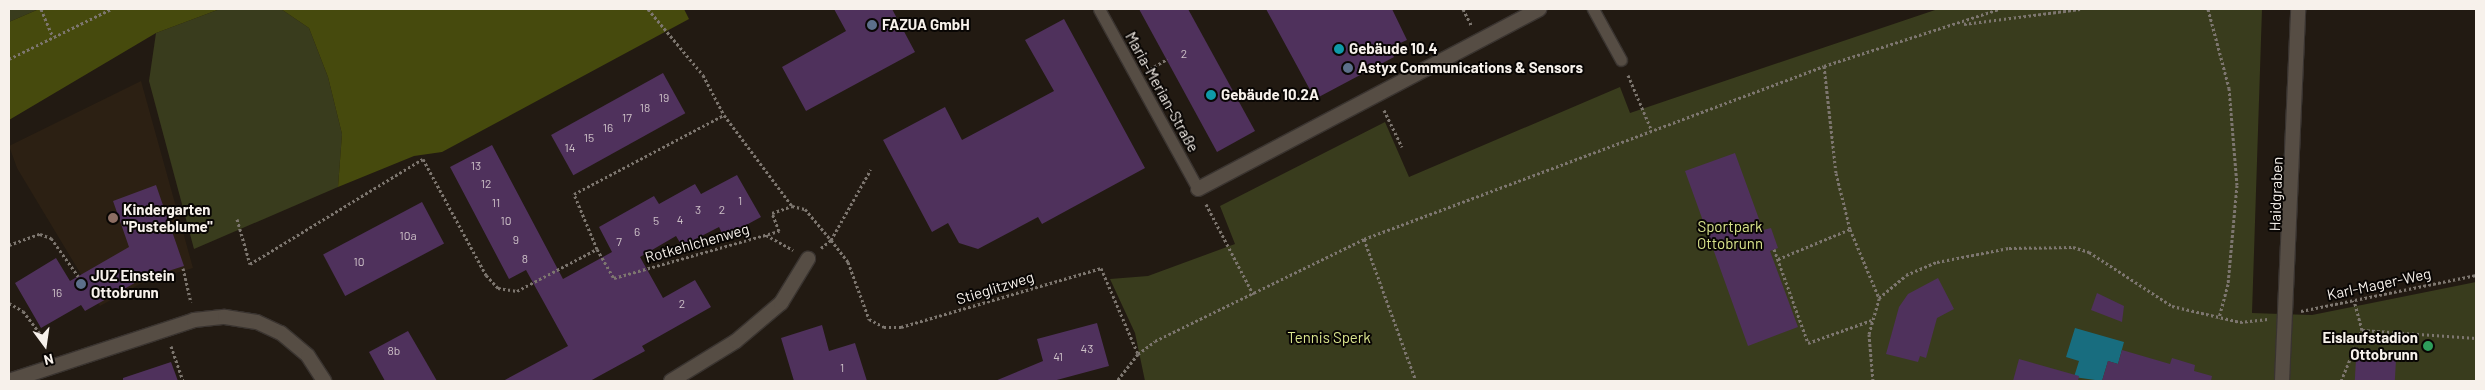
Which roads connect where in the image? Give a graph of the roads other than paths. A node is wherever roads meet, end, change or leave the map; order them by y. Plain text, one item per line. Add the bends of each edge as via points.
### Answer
1 (1099, 9) edge
2 (1539, 9) edge
3 (1593, 9) edge
4 (2298, 9) edge
5 (1621, 60) road end
6 (1198, 189) joint
7 (808, 258) road end
8 (9, 381) edge
9 (324, 381) edge
10 (671, 381) edge
11 (2282, 381) edge

1 - 6 lane, Maria-Merian-Straße
2 - 6 street
3 - 5 lane
4 - 11 street, Haidgraben
7 - 10 street via 781,303 736,341
8 - 9 street via 194,320 225,317 258,322 296,345

